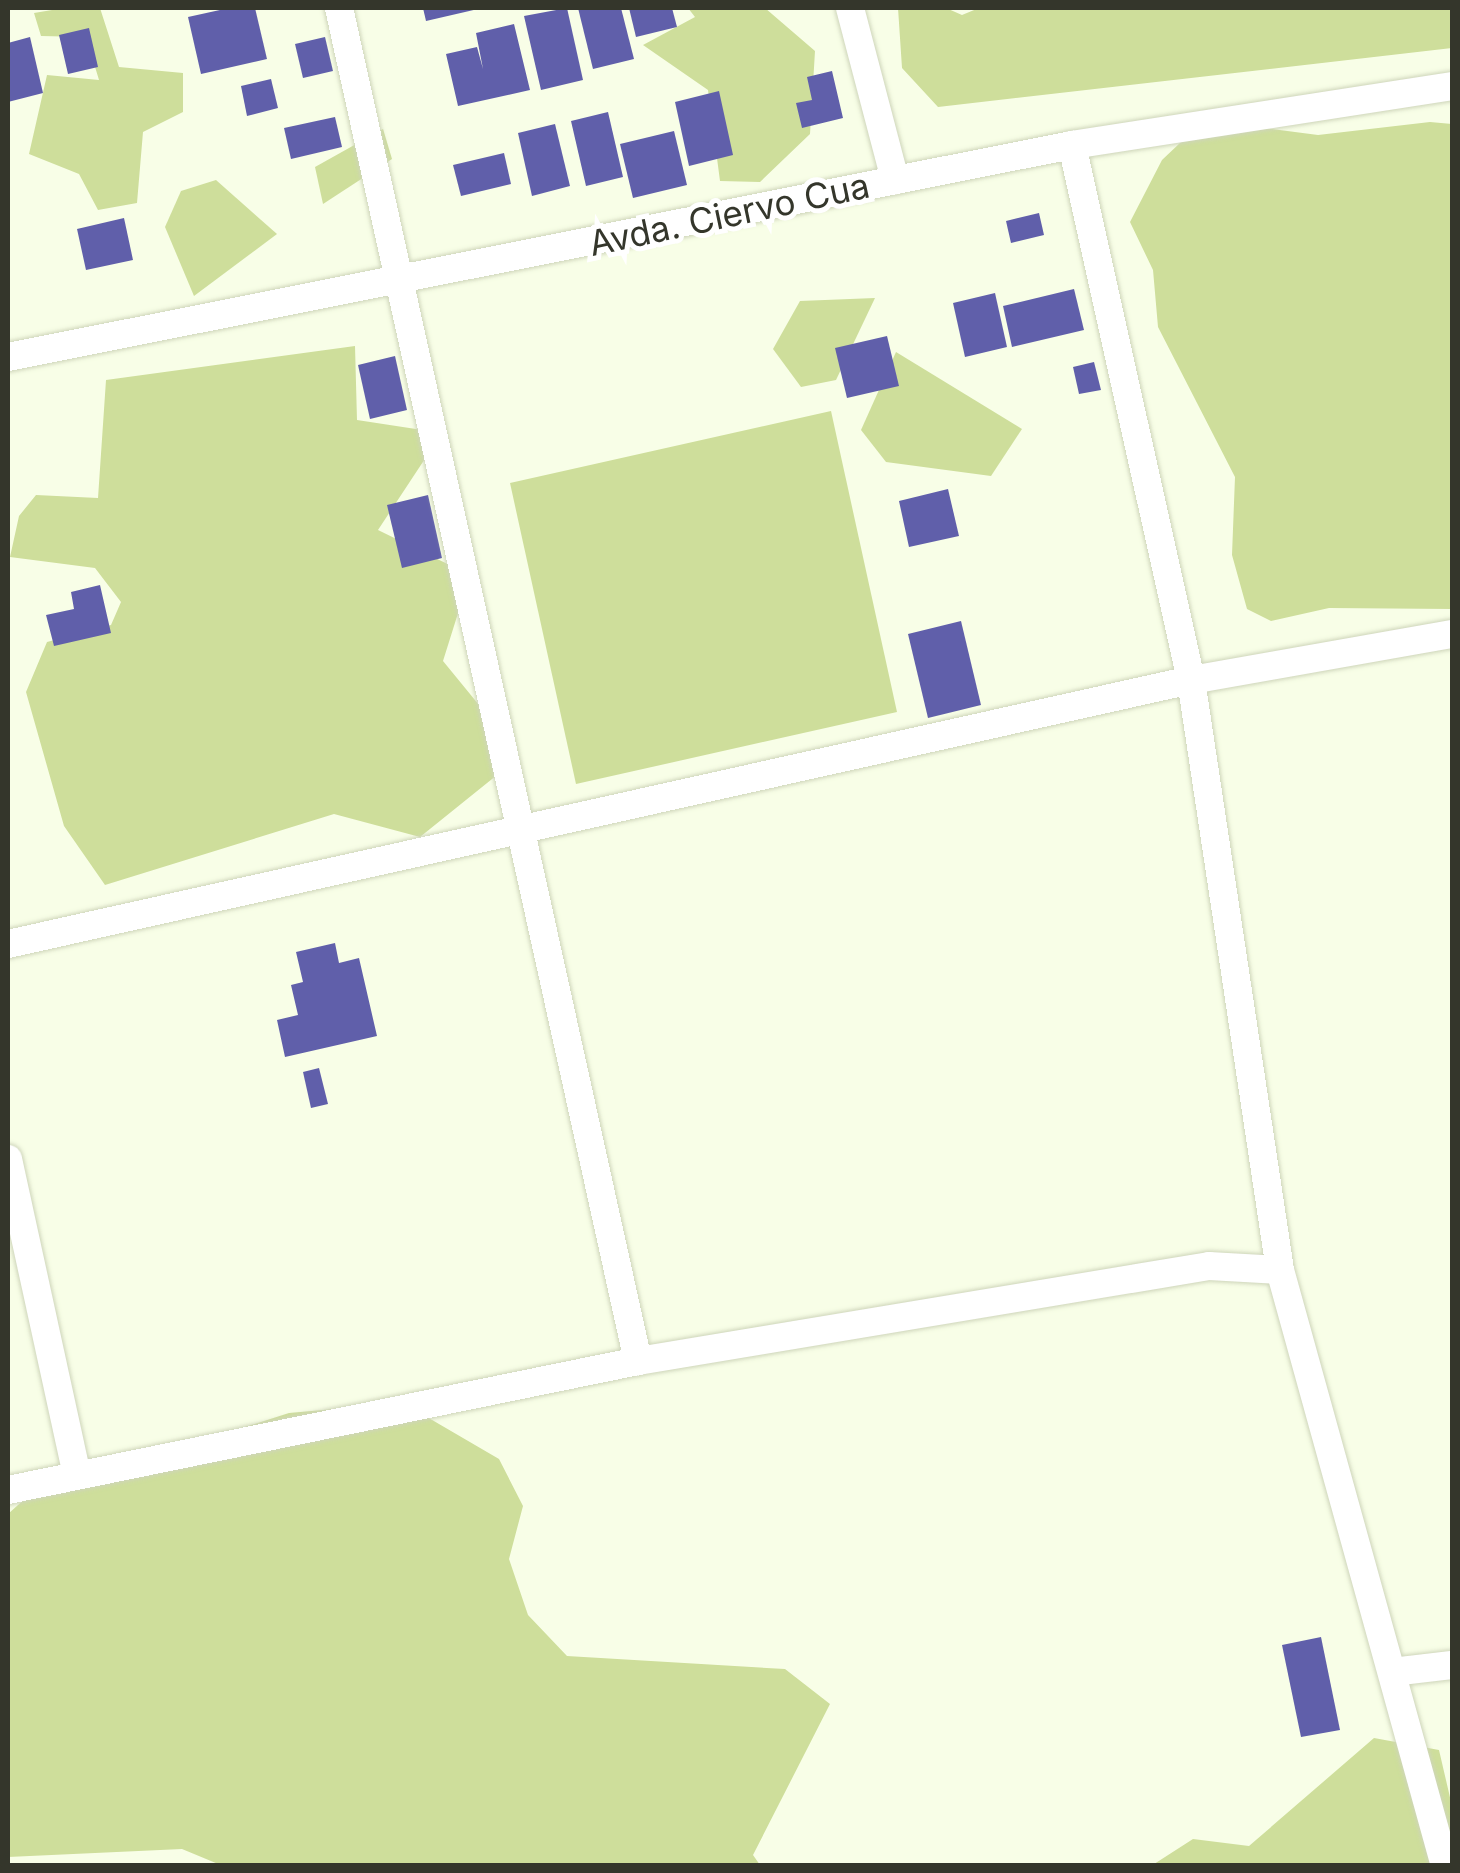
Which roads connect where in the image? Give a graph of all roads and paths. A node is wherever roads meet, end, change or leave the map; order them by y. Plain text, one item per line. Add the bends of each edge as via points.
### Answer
1 (339, 8) edge
2 (850, 8) edge
3 (1452, 86) edge
4 (1072, 146) junction
5 (895, 180) junction
6 (402, 281) junction
7 (8, 357) edge
8 (1452, 634) edge
9 (1192, 680) junction
10 (521, 826) junction
11 (8, 944) edge
12 (8, 1159) edge
13 (1280, 1270) junction
14 (638, 1361) junction
15 (76, 1475) junction
16 (8, 1490) edge
17 (1452, 1664) edge
18 (1392, 1672) junction
19 (1445, 1866) edge

1 - 6 street
2 - 5 street
3 - 4 street, Avda. Ciervo Cua
4 - 5 street, Avda. Ciervo Cua
4 - 9 street
5 - 6 street, Avda. Ciervo Cua
6 - 7 street, Avda. Ciervo Cua
6 - 10 street
8 - 9 street
9 - 10 street
9 - 13 street
10 - 11 street
10 - 14 street
12 - 15 street
13 - 14 street via 1208,1266
13 - 18 street
14 - 15 street
15 - 16 street
17 - 18 street
18 - 19 street

